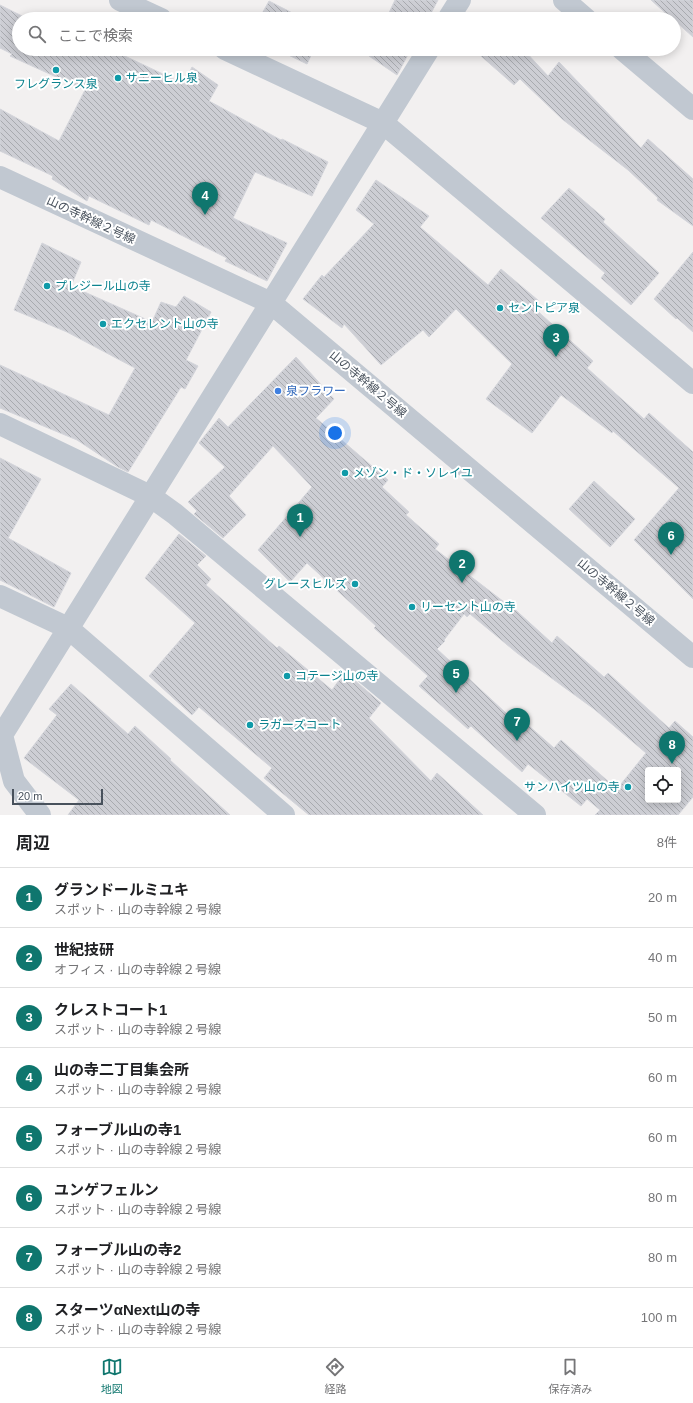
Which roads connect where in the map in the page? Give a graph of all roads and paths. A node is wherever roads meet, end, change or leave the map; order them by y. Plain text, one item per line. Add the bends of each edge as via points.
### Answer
1 (120, 0) edge
2 (460, 0) edge
3 (564, 0) edge
4 (146, 12) edge
5 (452, 12) edge
6 (578, 12) edge
7 (240, 56) edge
8 (425, 56) edge
9 (630, 56) edge
10 (693, 109) edge
11 (383, 123) junction
12 (0, 178) edge
13 (271, 303) junction
14 (693, 383) edge
15 (0, 424) edge
16 (150, 496) junction
17 (0, 596) edge
18 (68, 628) junction
19 (693, 657) edge
20 (1, 735) edge
21 (40, 815) edge
22 (284, 815) edge
23 (535, 815) edge

1 - 4 street
2 - 5 street
3 - 6 street
7 - 11 street
8 - 11 street
9 - 10 street
11 - 13 street
11 - 14 street
12 - 13 street, 山の寺幹線２号線
13 - 16 street
13 - 19 street, 山の寺幹線２号線
15 - 16 street
16 - 18 street
16 - 23 street via 175,514
17 - 18 street
18 - 20 street
18 - 22 street
20 - 21 street via 14,781

